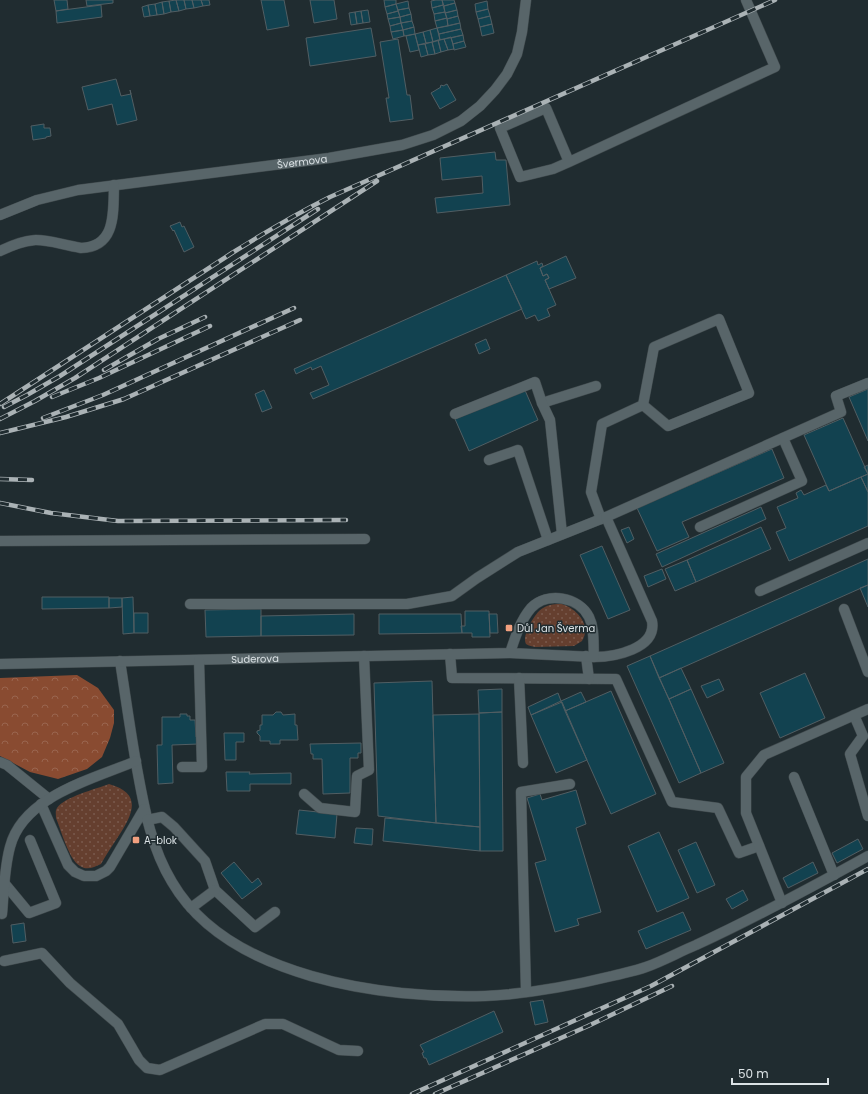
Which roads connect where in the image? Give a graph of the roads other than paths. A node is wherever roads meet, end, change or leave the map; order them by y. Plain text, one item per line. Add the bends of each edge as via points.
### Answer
1 (526, 0) edge
2 (746, 0) edge
3 (569, 162) junction
4 (114, 185) junction
5 (0, 215) edge
6 (0, 251) edge
7 (868, 383) edge
8 (596, 386) dead end
9 (542, 403) junction
10 (643, 405) junction
11 (455, 414) dead end
12 (783, 438) junction
13 (489, 460) dead end
14 (603, 518) junction
15 (700, 527) dead end
16 (562, 534) junction
17 (365, 539) dead end
18 (548, 540) junction
19 (0, 541) edge
20 (868, 543) edge
21 (760, 591) dead end
22 (190, 604) dead end
23 (844, 609) dead end
24 (510, 653) junction
25 (450, 654) junction
26 (364, 656) junction
27 (590, 656) junction
28 (199, 660) junction
29 (120, 661) junction
30 (0, 664) edge
31 (868, 672) edge
32 (519, 678) junction
33 (589, 679) junction
34 (868, 709) edge
35 (854, 715) junction
36 (136, 761) junction
37 (0, 762) edge
38 (523, 763) dead end
39 (182, 767) dead end
40 (794, 777) dead end
41 (570, 784) dead end
42 (304, 794) dead end
43 (45, 801) junction
44 (144, 809) junction
45 (868, 816) edge
46 (147, 820) junction
47 (30, 840) dead end
48 (759, 846) junction
49 (868, 856) edge
50 (834, 875) junction
51 (5, 884) junction
52 (215, 890) junction
53 (782, 903) junction
54 (192, 908) junction
55 (0, 911) edge
56 (275, 912) dead end
57 (4, 961) dead end
58 (526, 992) junction
59 (358, 1051) dead end

1 - 4 street, Švermova via 521,39 507,74 480,106 461,121 433,135 402,145 329,158
2 - 3 street via 775,67
3 - 3 street via 546,108 500,128 520,178 553,170
4 - 5 street, Švermova via 44,198
4 - 6 street via 113,222 99,243 81,248 33,239
7 - 12 street via 836,396 841,412
8 - 9 street
9 - 11 street via 535,382
9 - 16 street via 550,420
10 - 10 street via 654,347 719,319 749,393 668,426
10 - 14 street via 602,424 591,492
12 - 14 street
12 - 15 street via 802,481
13 - 18 street via 518,450
14 - 16 street
14 - 27 street, Suderova via 653,626 644,643 637,648 610,656
16 - 18 street
17 - 19 street
18 - 22 street via 518,552 452,596 407,604
20 - 21 street
23 - 31 street
24 - 25 street, Suderova
24 - 27 street, Suderova
24 - 27 street via 531,608 542,600 558,598 576,604 588,615 593,631
25 - 26 street, Suderova
25 - 32 street via 452,678
26 - 28 street, Suderova
26 - 42 street via 369,770 357,776 355,812 320,808
27 - 33 street
28 - 29 street, Suderova
28 - 39 street via 202,767
29 - 30 street, Suderova
29 - 36 street
32 - 33 street
32 - 38 street
33 - 48 street via 616,679 672,802 718,808 739,853
34 - 35 street
35 - 45 street via 863,736 850,754
35 - 48 street via 764,755 746,777 746,813
36 - 43 street via 63,790
36 - 44 street
37 - 43 street via 7,765
40 - 50 street
41 - 58 street via 521,792
43 - 44 street via 68,865 75,872 89,876 101,874 110,866
43 - 51 street via 19,826 14,836
44 - 46 street
46 - 52 street via 162,817 174,827 205,861
46 - 54 street via 162,864
47 - 51 street via 56,903 29,913
48 - 53 street
49 - 50 street
50 - 53 street
51 - 55 street via 2,914
52 - 54 street
52 - 56 street via 254,927
53 - 58 street via 646,967 590,981
54 - 58 street via 207,924 227,939 289,969 329,982 420,995 485,996
57 - 59 street via 42,953 70,983 118,1024 139,1060 147,1068 160,1070 265,1024 283,1024 339,1050

